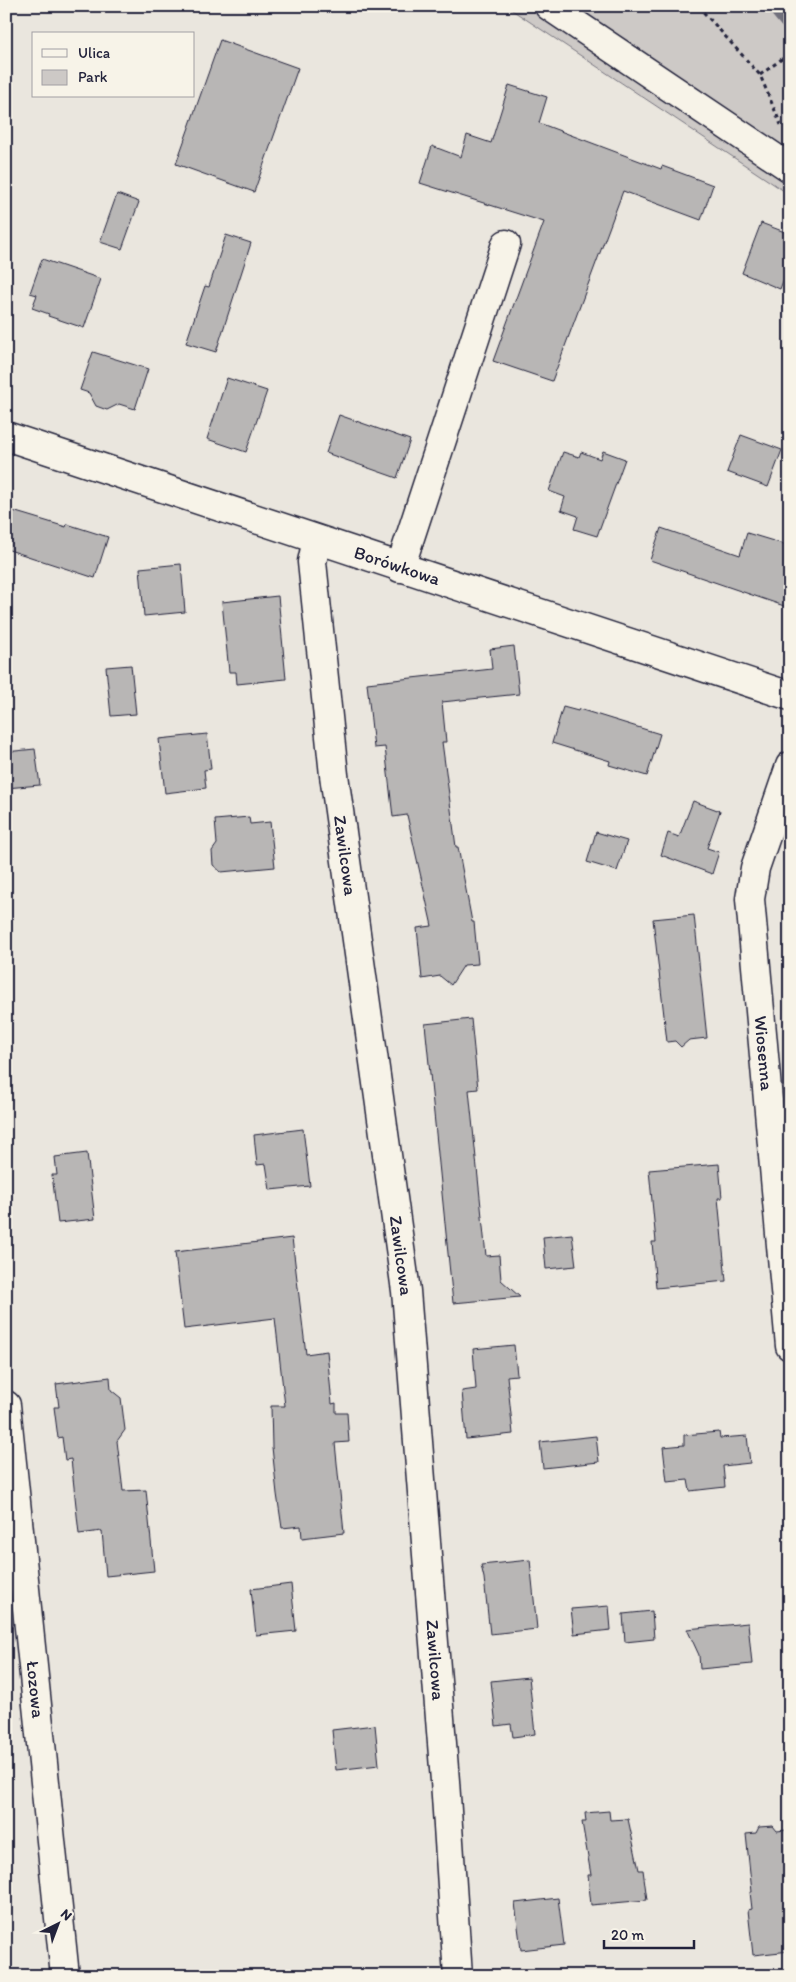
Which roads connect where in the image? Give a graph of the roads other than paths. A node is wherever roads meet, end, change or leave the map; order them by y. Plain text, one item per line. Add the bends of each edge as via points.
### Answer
1 (549, 6) edge
2 (790, 168) edge
3 (506, 244) dead end
4 (6, 436) edge
5 (317, 540) junction
6 (400, 568) junction
7 (790, 696) edge
8 (790, 766) edge
9 (790, 1346) edge
10 (6, 1405) edge
11 (65, 1976) edge
12 (458, 1976) edge

1 - 2 street
3 - 6 street
4 - 5 street, Borówkowa
5 - 6 street, Borówkowa
5 - 12 street, Zawilcowa via 312,562 334,775 406,1292
6 - 7 street, Borówkowa
8 - 9 street, Wiosenna via 755,868 750,899
10 - 11 street, Łozowa

